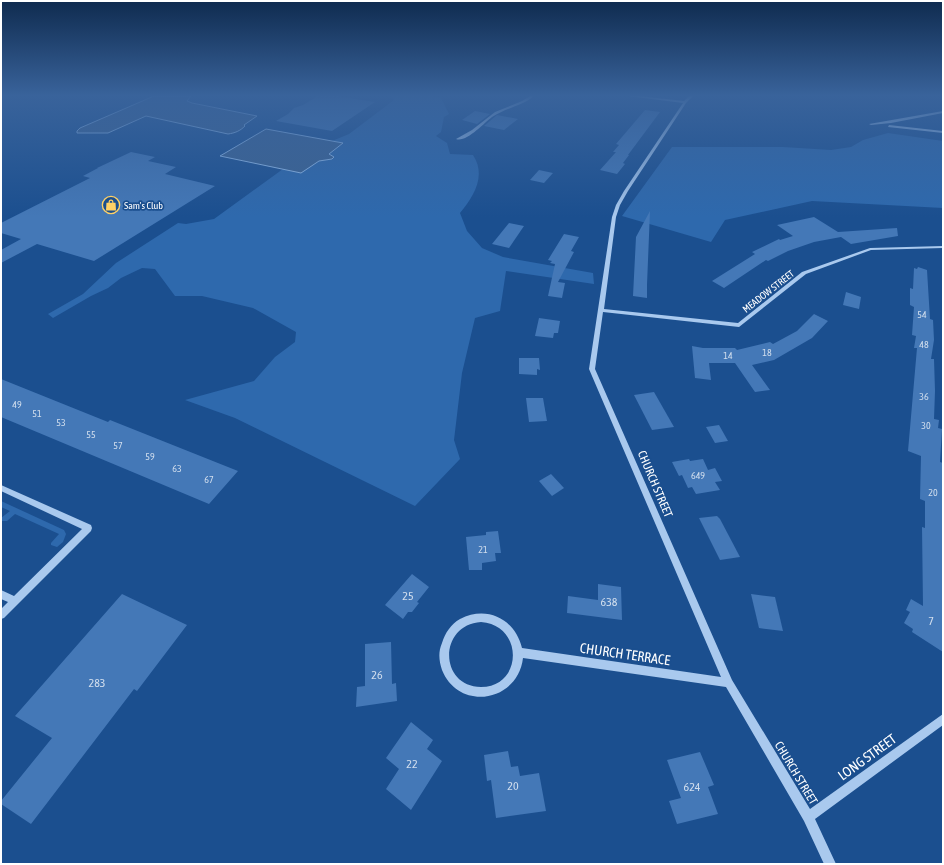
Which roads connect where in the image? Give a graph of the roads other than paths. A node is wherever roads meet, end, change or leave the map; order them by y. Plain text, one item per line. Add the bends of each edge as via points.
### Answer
1 (464, 136) edge
2 (663, 136) edge
3 (458, 139) dead end
4 (943, 247) edge
5 (601, 310) junction
6 (1, 488) edge
7 (1, 594) edge
8 (15, 601) junction
9 (1, 615) edge
10 (517, 652) junction
11 (729, 683) junction
12 (943, 719) edge
13 (808, 817) junction
14 (830, 864) edge

1 - 3 street
2 - 5 street, CHURCH STREET via 618,205 611,231
4 - 5 street, MEADOW STREET via 870,249 804,273 739,325
5 - 11 street, CHURCH STREET via 592,369
6 - 8 street via 88,528
7 - 8 street
8 - 9 street
10 - 10 street via 508,629 487,617 463,621 454,628 444,650 449,674 468,690 480,692 492,691 503,685 516,665
10 - 11 street, CHURCH TERRACE
11 - 13 street, CHURCH STREET
12 - 13 street, LONG STREET
13 - 14 street, CHURCH STREET

